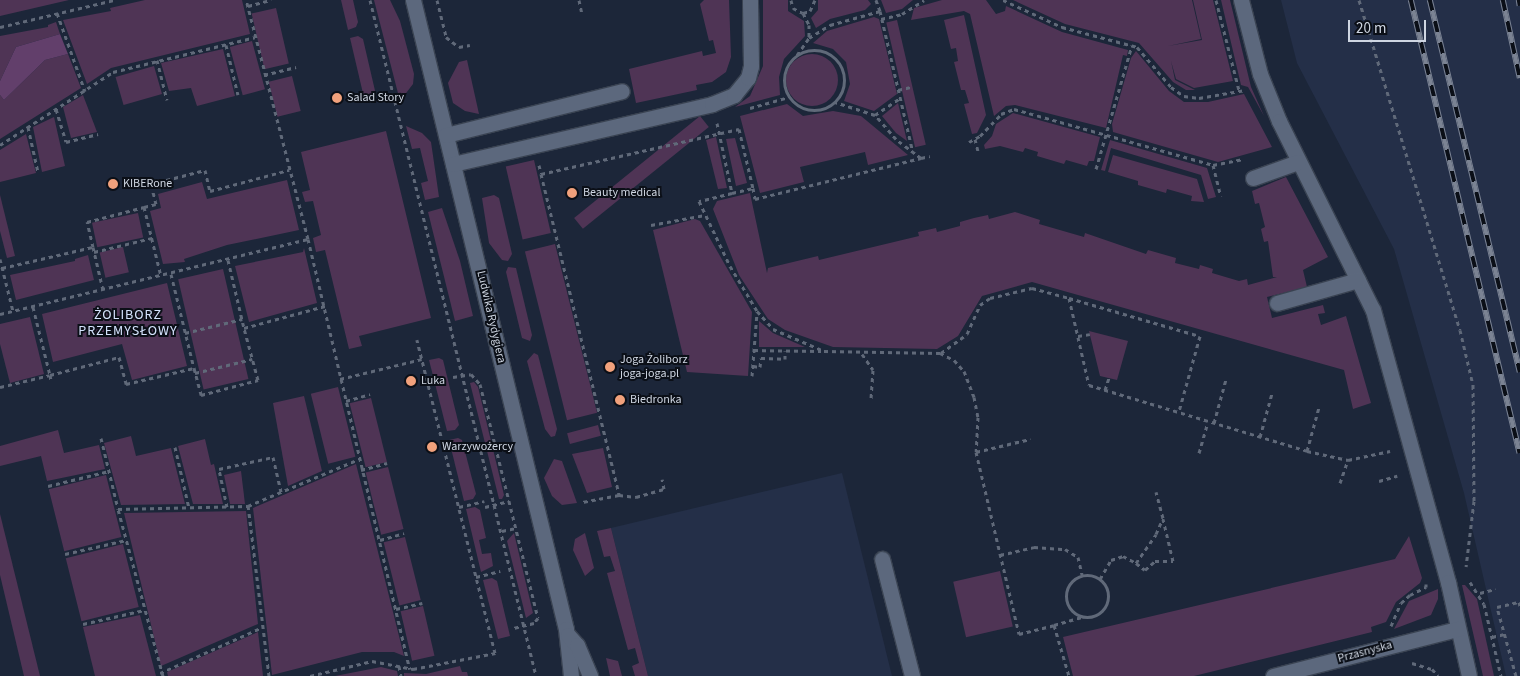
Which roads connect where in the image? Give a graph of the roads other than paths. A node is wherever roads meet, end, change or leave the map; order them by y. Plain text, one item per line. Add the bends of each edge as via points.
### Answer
1 (413, 0) edge
2 (750, 0) edge
3 (1241, 0) edge
4 (622, 91) dead end
5 (446, 135) junction
6 (1298, 162) junction
7 (453, 164) junction
8 (1253, 178) dead end
9 (1358, 280) junction
10 (1277, 303) dead end
11 (882, 559) dead end
12 (1458, 629) junction
13 (568, 635) junction
14 (571, 676) edge
15 (590, 676) edge
16 (912, 676) edge
17 (1273, 676) edge
18 (1469, 676) edge

1 - 5 street, Ludwika Rydygiera
2 - 7 street via 751,66 748,78 734,95 712,104
3 - 6 street via 1260,74
4 - 5 street
5 - 7 street, Ludwika Rydygiera
6 - 8 street
6 - 9 street
7 - 13 street, Ludwika Rydygiera
9 - 10 street
9 - 12 street via 1373,310
11 - 16 street
12 - 17 street, Przasnyska
12 - 18 street
13 - 14 street, Ludwika Rydygiera
13 - 15 street, Ludwika Rydygiera via 578,645

